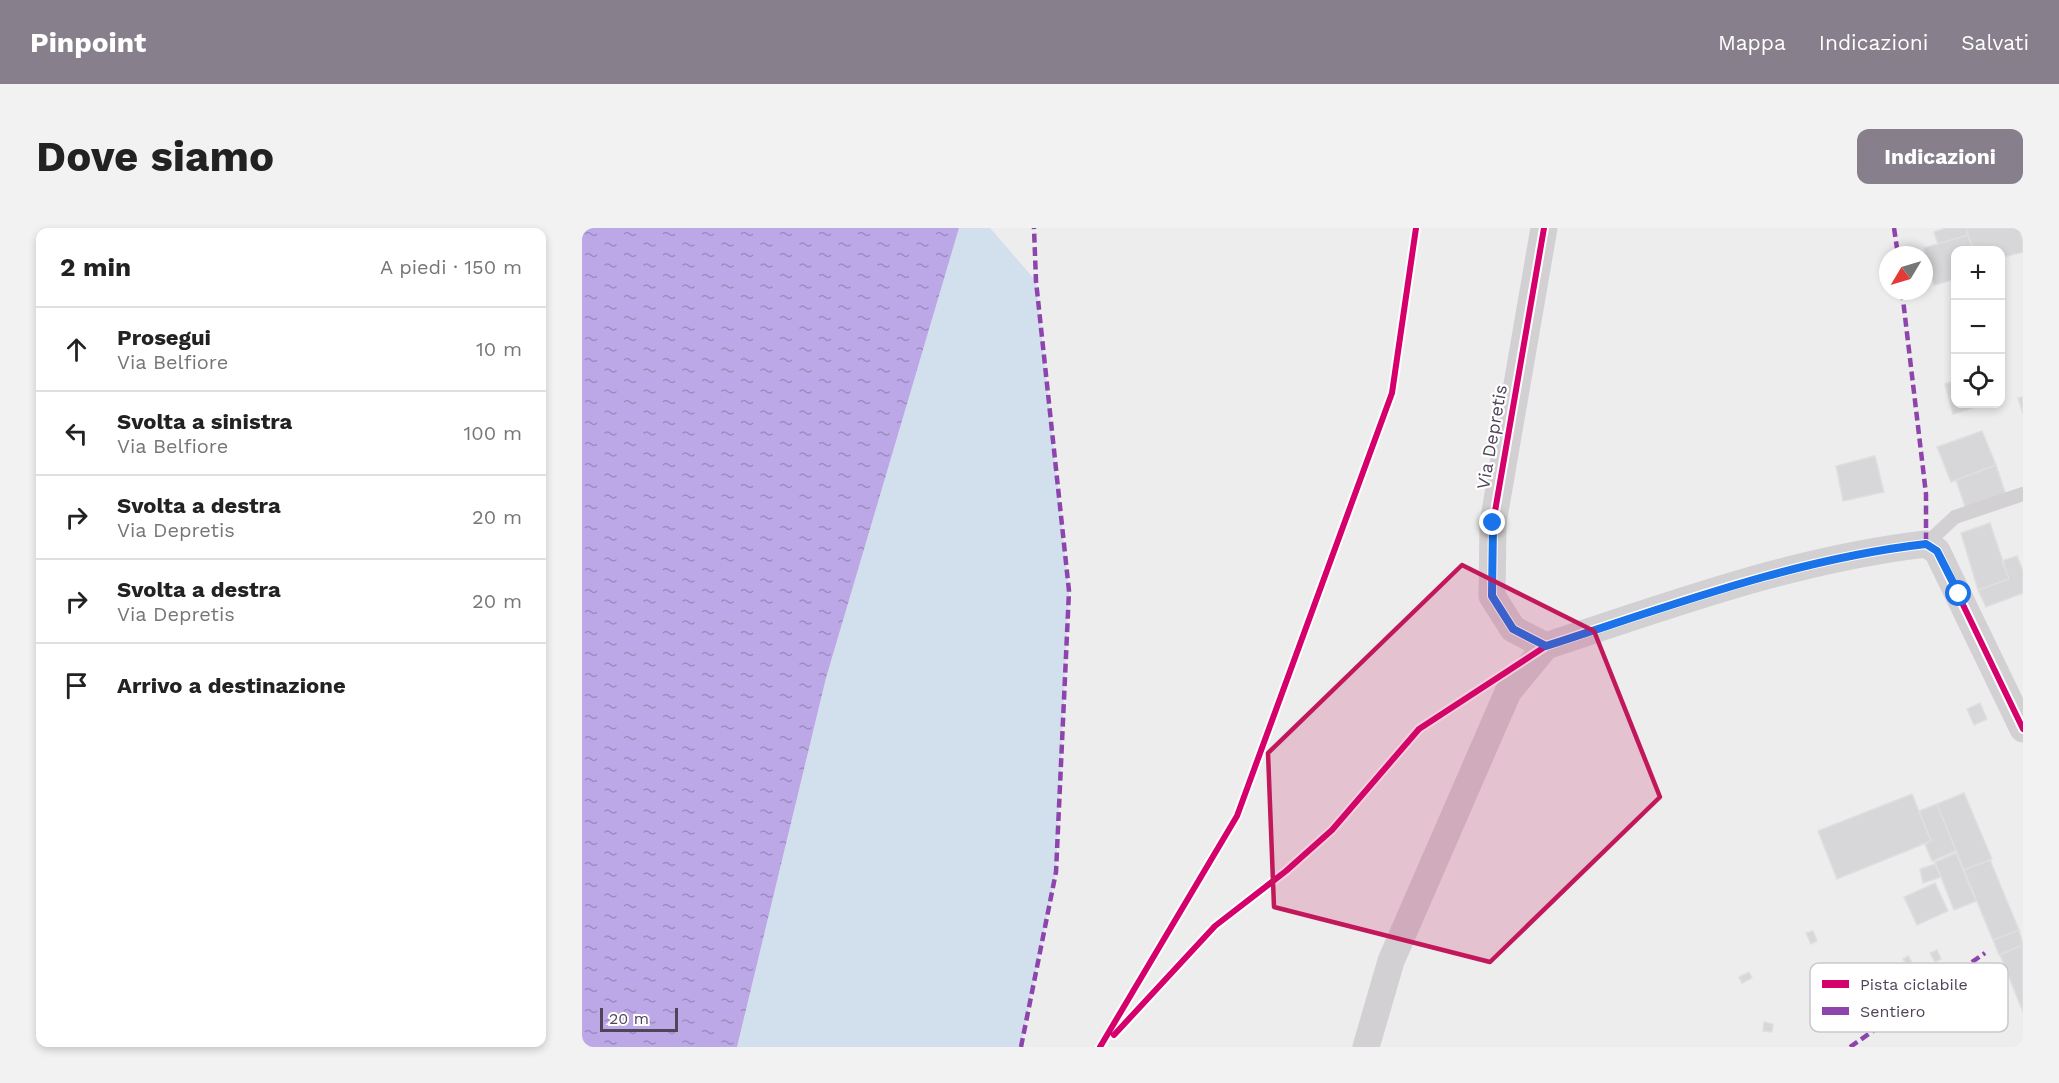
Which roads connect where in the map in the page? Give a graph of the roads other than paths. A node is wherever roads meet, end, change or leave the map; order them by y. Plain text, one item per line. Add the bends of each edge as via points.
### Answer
1 (1544, 228) edge
2 (2023, 494) edge
3 (1926, 544) junction
4 (1554, 643) junction
5 (2023, 729) edge
6 (1366, 1047) edge

1 - 4 street, Via Depretis via 1493,523 1492,596 1513,629
2 - 3 lane via 1955,517
3 - 4 street via 1790,569
3 - 5 street via 1937,551
4 - 6 street via 1508,692 1391,961

